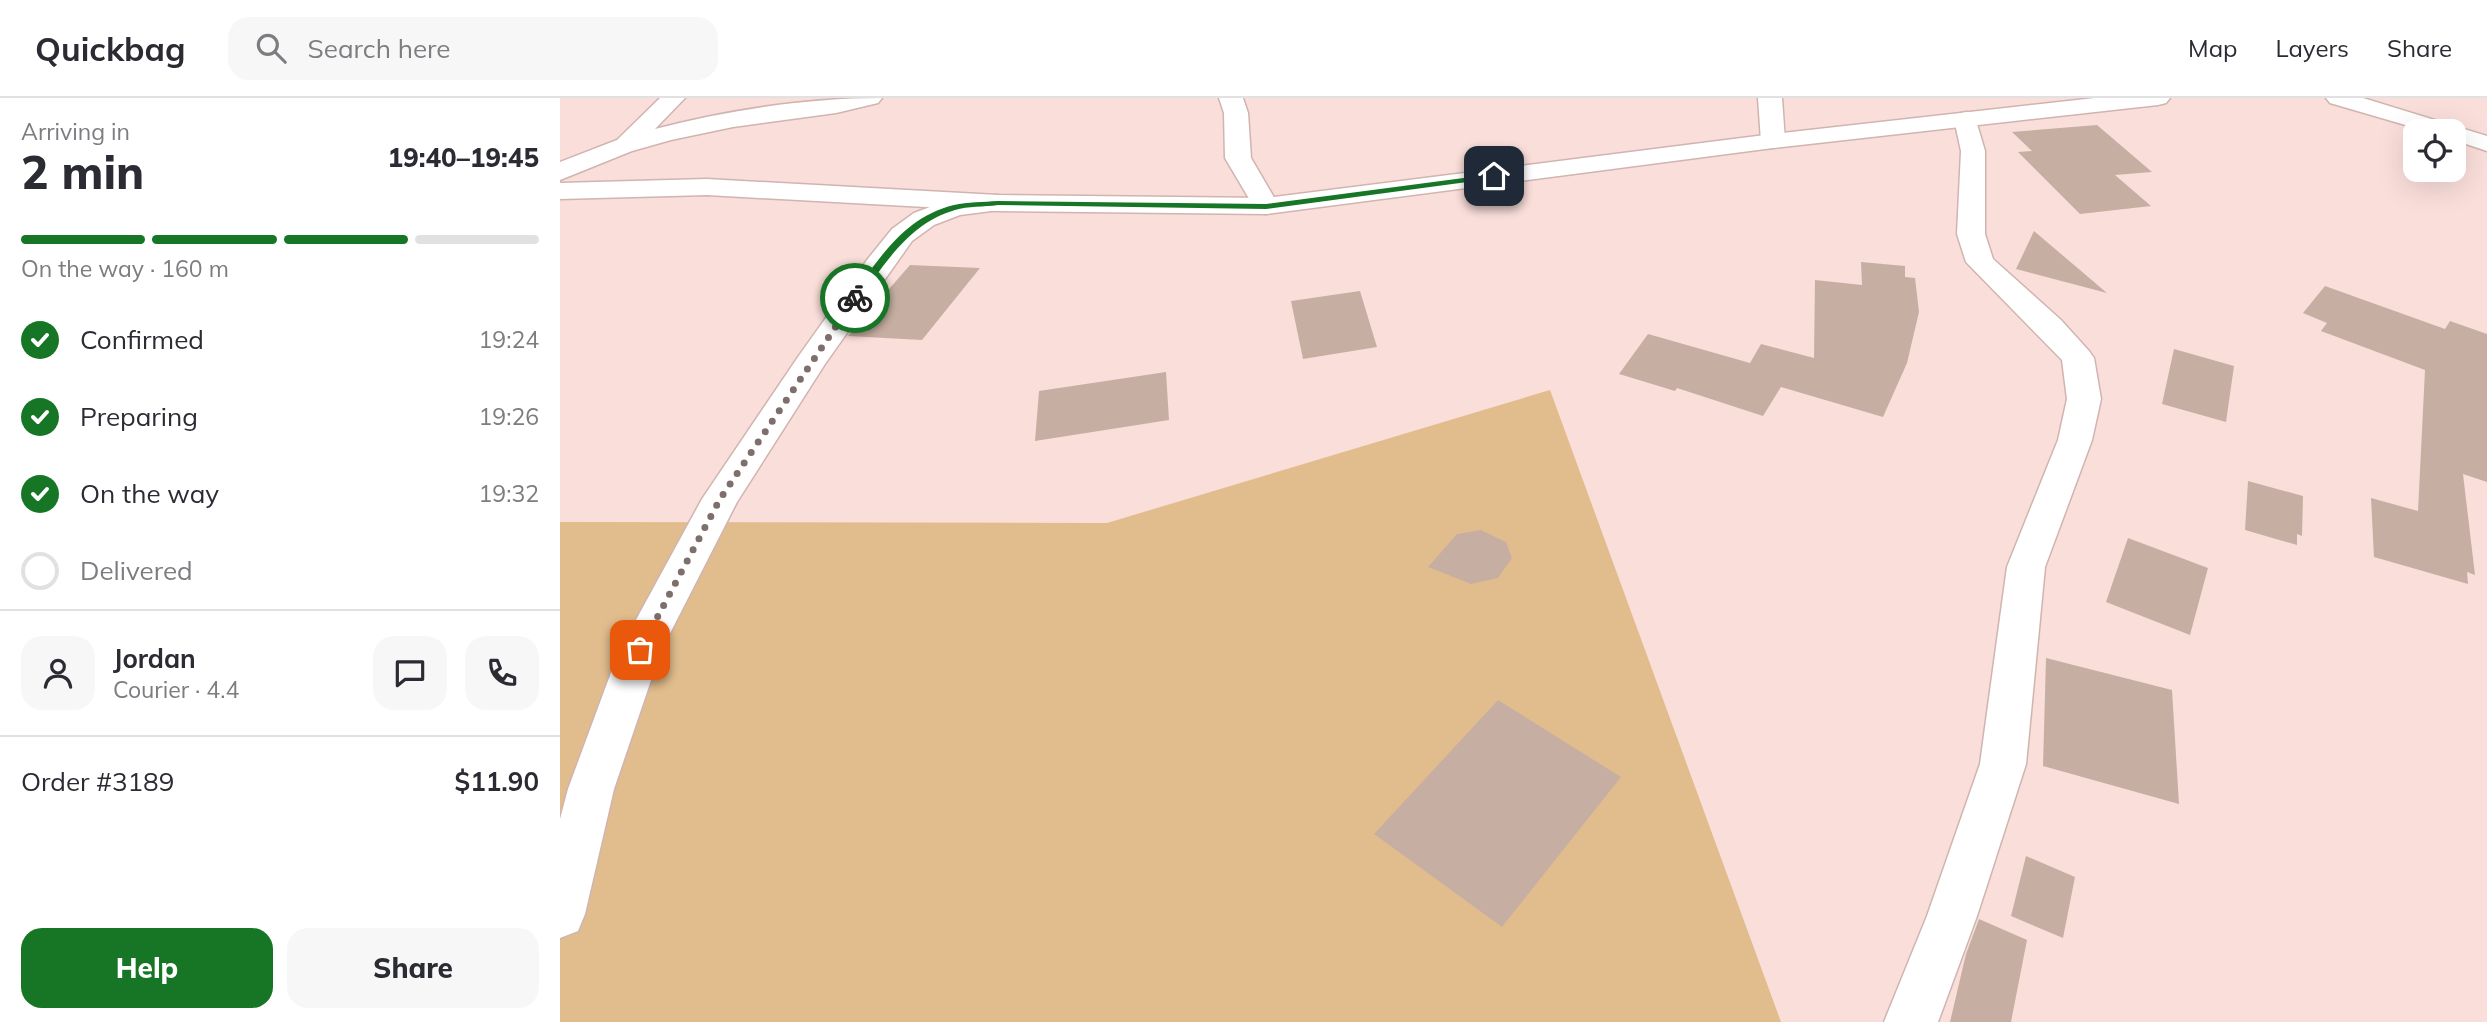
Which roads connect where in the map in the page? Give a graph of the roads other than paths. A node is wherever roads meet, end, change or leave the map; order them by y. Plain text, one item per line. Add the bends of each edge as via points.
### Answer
1 (673, 98) edge
2 (870, 98) edge
3 (1231, 98) edge
4 (1770, 98) edge
5 (2158, 98) edge
6 (2338, 98) edge
7 (2099, 101) edge
8 (1966, 119) junction
9 (2408, 119) edge
10 (2466, 137) edge
11 (1773, 141) junction
12 (627, 143) junction
13 (2487, 144) edge
14 (560, 172) edge
15 (560, 191) edge
16 (998, 203) junction
17 (1266, 206) junction
18 (560, 914) edge
19 (1911, 1022) edge

1 - 12 street
2 - 12 street
3 - 17 street via 1237,113 1238,158
4 - 11 street
5 - 7 street
6 - 9 street
7 - 8 street
8 - 11 street
8 - 19 street via 1973,151 1971,234 1980,262 2078,358 2084,398 2075,440 2026,567 2003,764
10 - 13 street
11 - 17 street
12 - 14 street
15 - 16 street via 707,187
16 - 17 street
16 - 18 street via 955,207 924,219 902,235 809,363 720,499 640,650 591,789

